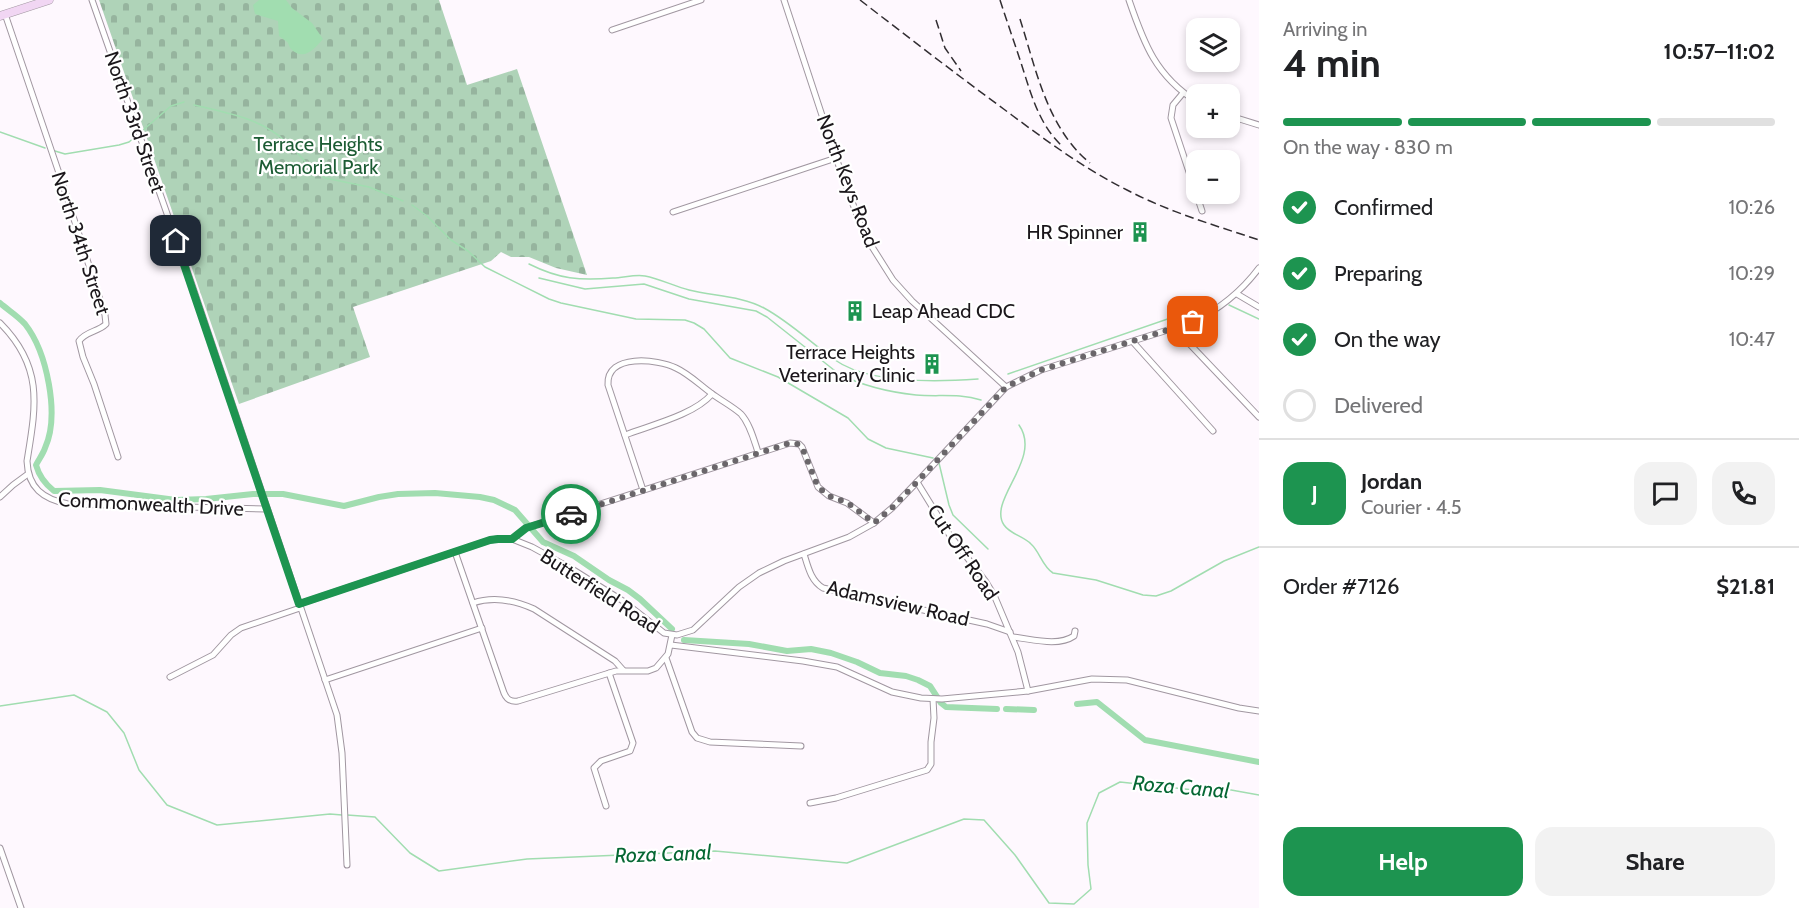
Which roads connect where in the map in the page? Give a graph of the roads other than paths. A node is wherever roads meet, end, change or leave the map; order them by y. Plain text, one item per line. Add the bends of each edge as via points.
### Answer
1 (49, 0) edge
2 (92, 0) edge
3 (701, 0) edge
4 (784, 0) edge
5 (1129, 0) edge
6 (2, 15) edge
7 (612, 30) dead end
8 (1183, 93) junction
9 (1186, 95) edge
10 (1240, 119) edge
11 (1259, 125) edge
12 (836, 158) junction
13 (1202, 211) dead end
14 (674, 212) dead end
15 (1259, 268) edge
16 (1237, 294) junction
17 (1259, 307) edge
18 (0, 323) edge
19 (1179, 327) junction
20 (1133, 342) junction
21 (1006, 387) junction
22 (712, 394) junction
23 (1259, 417) edge
24 (1213, 431) dead end
25 (624, 435) junction
26 (758, 452) junction
27 (118, 457) dead end
28 (28, 474) junction
29 (917, 482) junction
30 (643, 490) junction
31 (0, 497) edge
32 (267, 509) junction
33 (874, 523) junction
34 (512, 539) junction
35 (455, 552) junction
36 (804, 554) junction
37 (473, 603) junction
38 (299, 606) junction
39 (482, 628) junction
40 (1075, 631) dead end
41 (672, 635) junction
42 (1012, 635) junction
43 (671, 645) junction
44 (666, 658) junction
45 (623, 670) junction
46 (609, 673) junction
47 (170, 677) dead end
48 (325, 680) junction
49 (1028, 691) junction
50 (937, 699) junction
51 (1259, 711) edge
52 (801, 746) dead end
53 (810, 803) dead end
54 (606, 806) dead end
55 (0, 848) edge
56 (346, 865) dead end
57 (21, 908) edge

1 - 6 main road
2 - 32 street, North 33rd Street
3 - 7 street
4 - 12 street, North Keys Road
5 - 8 street via 1152,58
6 - 27 street, North 34th Street via 105,315 106,324 79,341
8 - 9 street
8 - 13 street via 1173,105 1171,118
10 - 11 street
12 - 14 street
12 - 21 street, North Keys Road via 861,226 893,280
15 - 16 street, Butterfield Road
16 - 17 street
16 - 19 street, Butterfield Road via 1210,313
18 - 28 street via 16,339 33,383
19 - 20 street, Butterfield Road
19 - 23 street via 1183,338
20 - 21 street, Butterfield Road via 1041,370
20 - 24 street
21 - 29 street, Butterfield Road
22 - 25 street via 692,410
22 - 25 street via 678,369 657,363 619,364 609,374 608,385
22 - 26 street via 743,416
25 - 30 street
26 - 30 street
26 - 33 street via 786,443 798,444 818,487
28 - 31 street
28 - 32 street, Commonwealth Drive via 33,485 49,499 68,504
29 - 33 street, Butterfield Road
29 - 42 street, Cut Off Road via 949,534 986,582
30 - 34 street via 526,528
32 - 38 street, North 33rd Street
33 - 36 street, Butterfield Road
34 - 35 street via 490,540
34 - 41 street, Butterfield Road via 580,574 623,601 658,630
35 - 37 street
35 - 38 street
36 - 41 street, Butterfield Road via 759,573 698,626
36 - 42 street, Adamsview Road via 813,578 824,588 975,621
37 - 39 street
37 - 45 street via 498,599 521,603 615,661
38 - 47 street via 242,628 213,655
38 - 48 street, North 33rd Street
39 - 46 street via 509,700 518,701
39 - 48 street
40 - 42 street, Adamsview Road via 1074,636 1058,642
41 - 43 street
42 - 49 street, Cut Off Road
43 - 44 street
43 - 50 street via 837,667 892,692
44 - 45 street via 648,671
44 - 52 street via 697,738
45 - 46 street
46 - 54 street via 633,743 630,751 601,761 594,768
48 - 56 street, North 33rd Street via 339,724
49 - 50 street
49 - 51 street via 1118,679
50 - 53 street via 932,764 927,770
55 - 57 street

